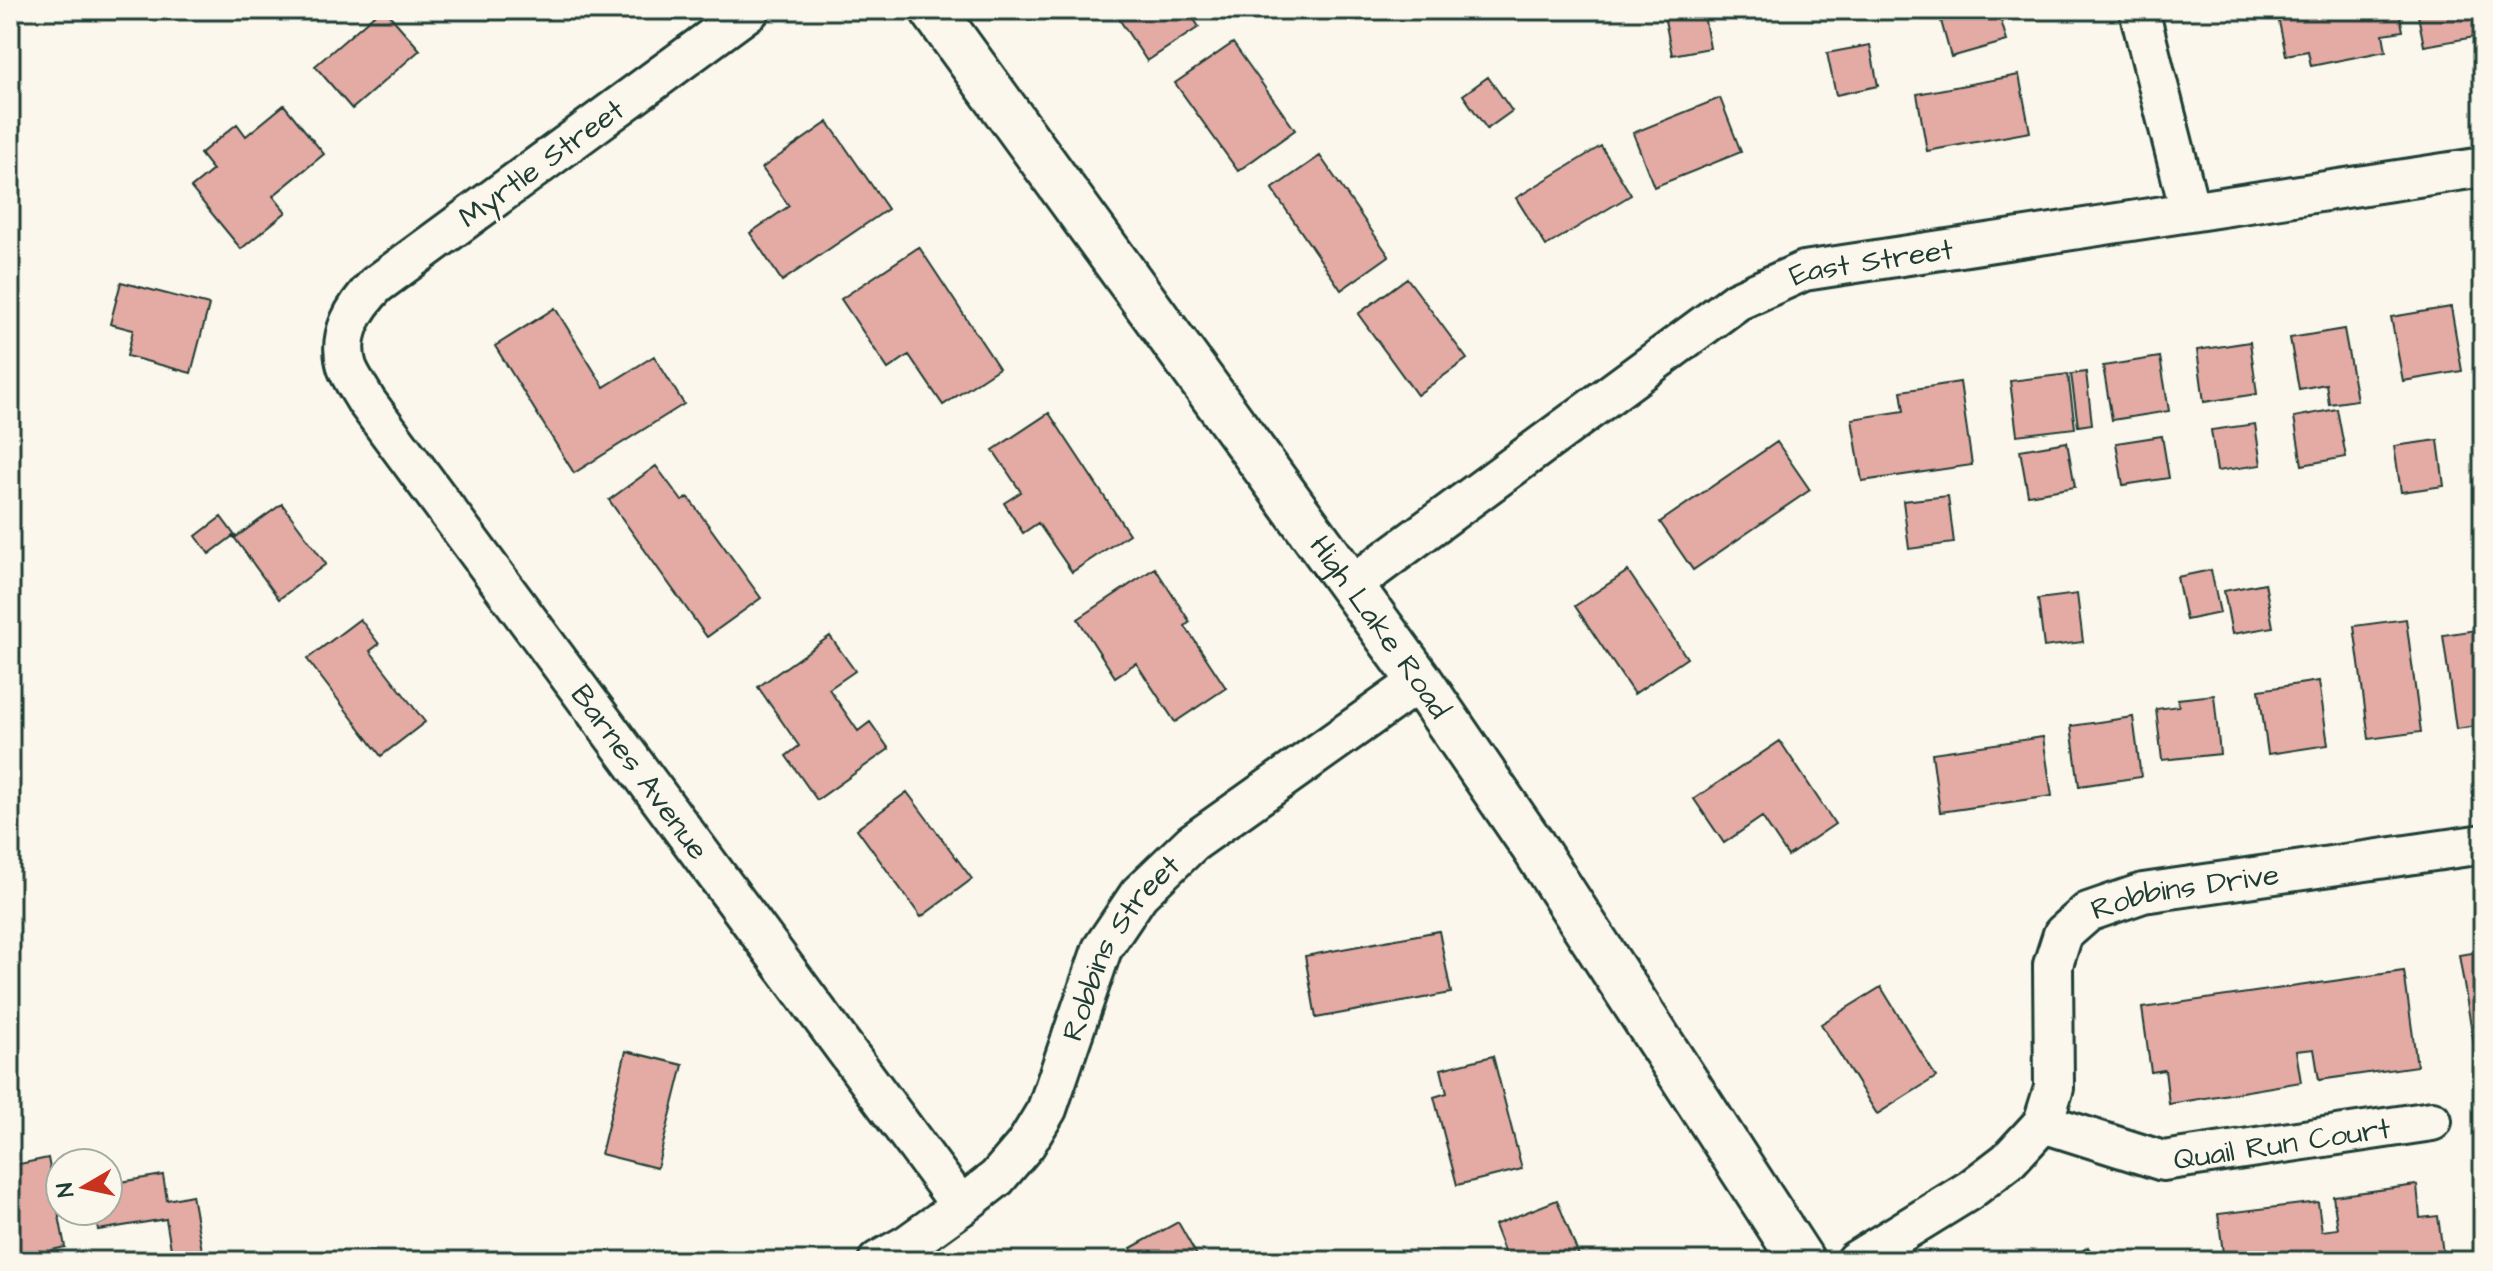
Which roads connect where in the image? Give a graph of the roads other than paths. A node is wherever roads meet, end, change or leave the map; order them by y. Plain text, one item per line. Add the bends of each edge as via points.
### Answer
1 (750, 10) edge
2 (933, 10) edge
3 (2139, 10) edge
4 (2483, 167) edge
5 (2190, 211) junction
6 (346, 328) joint
7 (1352, 585) junction
8 (1420, 681) junction
9 (2483, 844) edge
10 (2432, 1121) dead end
11 (2043, 1123) junction
12 (961, 1206) junction
13 (878, 1261) edge
14 (1802, 1261) edge
15 (1855, 1261) edge

1 - 6 street, Myrtle Street via 376,285 355,307
2 - 7 street, High Lake Road
3 - 5 street
4 - 5 street, East Street
5 - 7 street, East Street via 1804,271 1771,285 1737,301
6 - 12 street, Barnes Avenue via 347,367 366,401
7 - 8 street, High Lake Road
8 - 12 street, Robbins Street via 1192,843 1139,894 1102,949 1047,1109 997,1178
8 - 14 street, High Lake Road
9 - 11 street, Robbins Drive via 2143,893 2088,912 2063,934 2053,965 2054,1088
10 - 11 street, Quail Run Court via 2163,1161
11 - 15 street, Robbins Drive via 2008,1161 1970,1190
12 - 13 street, Robbins Street

